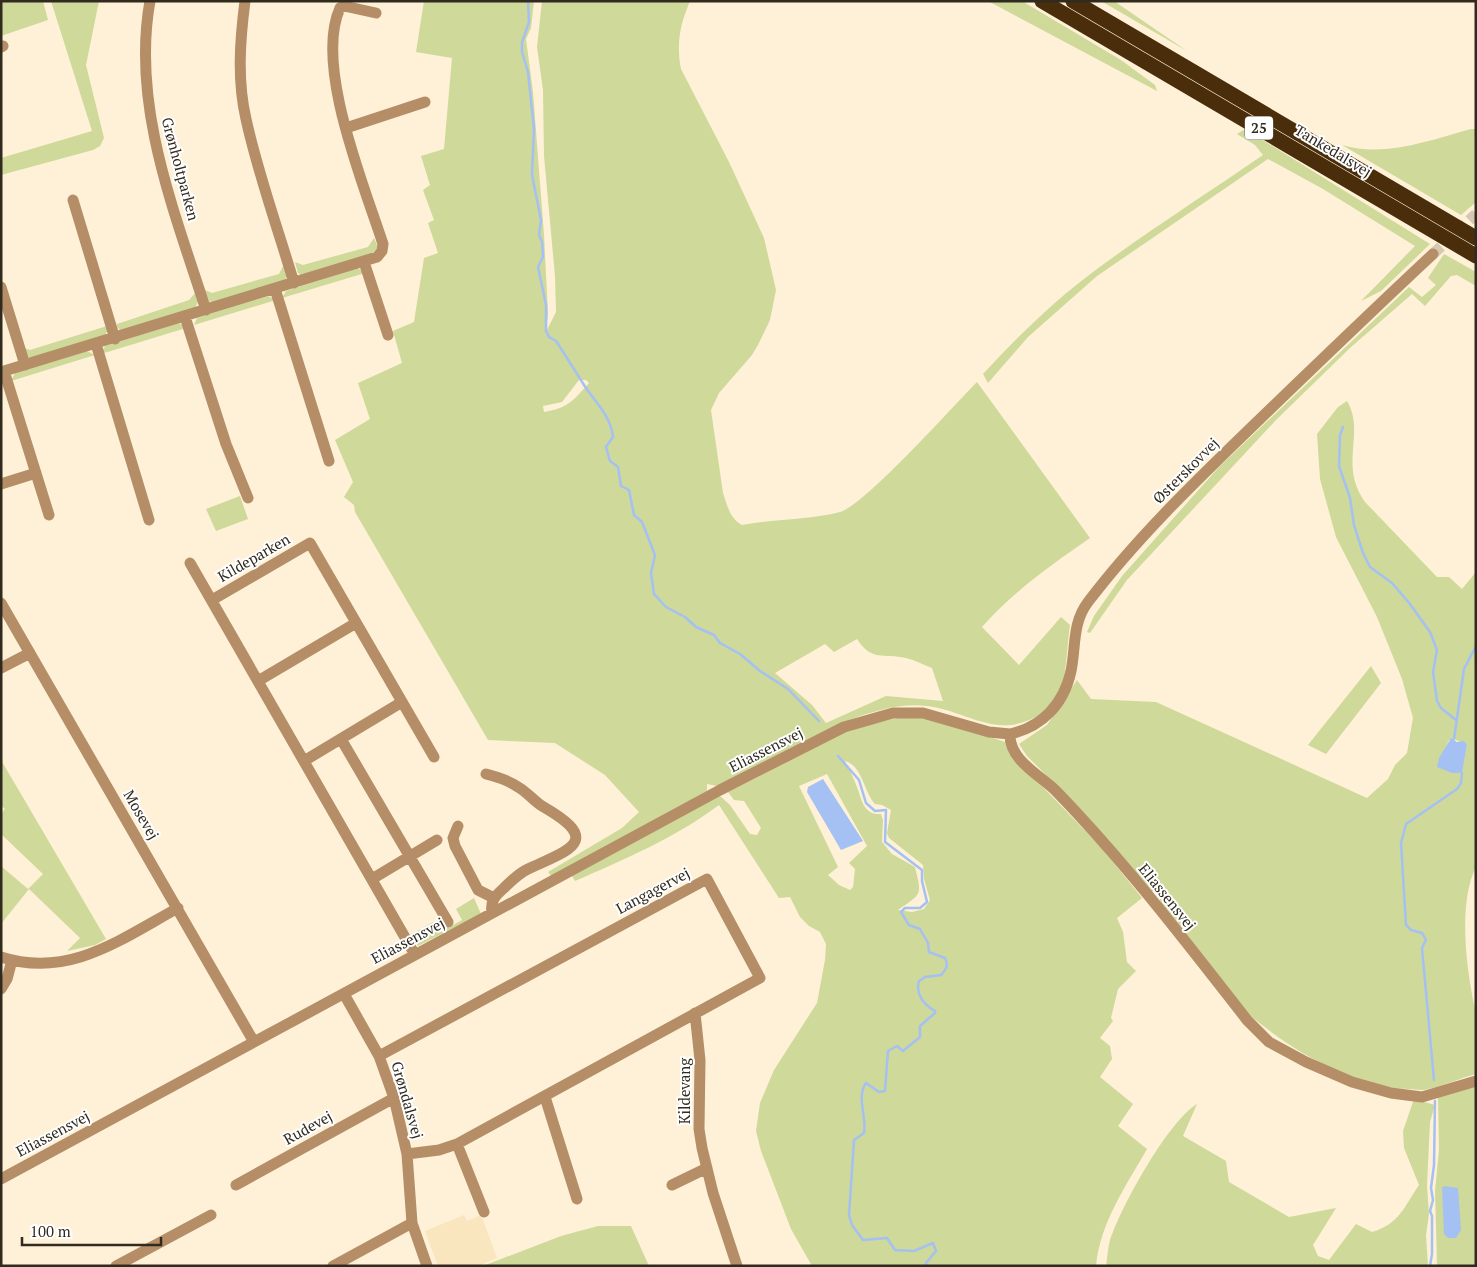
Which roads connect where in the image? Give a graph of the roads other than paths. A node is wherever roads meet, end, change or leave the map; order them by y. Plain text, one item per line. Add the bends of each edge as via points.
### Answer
1 (150, 1) edge
2 (245, 1) edge
3 (1042, 1) edge
4 (1073, 1) edge
5 (376, 13) dead end
6 (425, 102) dead end
7 (346, 128) junction
8 (73, 200) dead end
9 (1476, 238) edge
10 (1433, 254) tunnel mouth
11 (1476, 256) edge
12 (364, 262) junction
13 (294, 283) junction
14 (1, 287) edge
15 (275, 289) junction
16 (206, 310) junction
17 (185, 317) junction
18 (388, 335) dead end
19 (115, 338) junction
20 (96, 344) junction
21 (25, 365) junction
22 (3, 371) edge
23 (329, 461) dead end
24 (36, 473) junction
25 (1, 484) edge
26 (249, 490) dead end
27 (49, 515) dead end
28 (149, 520) dead end
29 (190, 563) dead end
30 (212, 600) junction
31 (1, 603) edge
32 (356, 623) junction
33 (30, 653) junction
34 (1, 668) edge
35 (258, 681) junction
36 (402, 702) junction
37 (1010, 734) junction
38 (342, 739) junction
39 (434, 757) dead end
40 (304, 761) junction
41 (486, 774) dead end
42 (458, 826) dead end
43 (437, 840) dead end
44 (410, 856) junction
45 (372, 879) junction
46 (494, 898) junction
47 (178, 908) junction
48 (492, 913) junction
49 (448, 922) dead end
50 (414, 953) junction
51 (6, 958) edge
52 (1, 989) edge
53 (344, 994) junction
54 (695, 1014) junction
55 (254, 1042) junction
56 (378, 1056) junction
57 (1476, 1081) edge
58 (545, 1097) junction
59 (394, 1098) junction
60 (456, 1144) junction
61 (407, 1154) junction
62 (707, 1168) junction
63 (1, 1179) edge
64 (236, 1185) dead end
65 (672, 1185) dead end
66 (577, 1199) dead end
67 (484, 1212) dead end
68 (211, 1215) dead end
69 (412, 1223) junction
70 (116, 1266) edge
71 (333, 1266) edge
72 (427, 1266) edge
73 (737, 1266) edge

1 - 16 street, Grønholtparken via 147,43 150,122
2 - 13 street via 240,38 246,118
3 - 11 highway, Tankedalsvej / 25
4 - 9 highway, Tankedalsvej / 25
5 - 7 street via 344,6 338,14 333,46 334,79
6 - 7 street
7 - 12 street via 383,244 377,257
8 - 19 street
10 - 37 street, Østerskovvej via 1170,506 1086,604 1076,625 1071,670 1061,699 1039,722
12 - 13 street
12 - 18 street
13 - 15 street
14 - 21 street
15 - 16 street
15 - 23 street
16 - 17 street
17 - 19 street
17 - 26 street via 226,444
19 - 20 street
20 - 21 street
20 - 28 street
21 - 22 street
22 - 24 street
24 - 25 street
24 - 27 street
29 - 30 street, Kildeparken
30 - 32 street, Kildeparken via 310,543
30 - 35 street, Kildeparken
31 - 33 street, Mosevej
32 - 35 street
32 - 36 street, Kildeparken
33 - 34 street
33 - 47 street, Mosevej
35 - 40 street, Kildeparken
36 - 38 street
36 - 39 street, Kildeparken
37 - 48 street, Eliassensvej via 989,732 923,713 893,713 844,727
37 - 57 street, Eliassensvej via 1011,748 1055,790 1110,852 1247,1020 1269,1042 1352,1082 1391,1093 1422,1096
38 - 40 street
38 - 44 street
40 - 45 street, Kildeparken
41 - 46 street via 562,817 571,826 575,839 567,851 526,870
42 - 46 street via 453,838 455,846 478,890
43 - 44 street
44 - 45 street
44 - 49 street
45 - 50 street, Kildeparken
46 - 48 street
47 - 51 street via 89,956 39,964
47 - 55 street, Mosevej
48 - 50 street, Eliassensvej
50 - 53 street, Eliassensvej
51 - 52 street via 8,979
53 - 55 street, Eliassensvej
53 - 56 street, Grøndalsvej
54 - 56 street, Langagervej via 760,978 707,879
54 - 58 street, Langagervej
54 - 62 street, Kildevang via 700,1060 699,1129
55 - 63 street, Eliassensvej
56 - 59 street, Grøndalsvej
58 - 60 street, Langagervej
58 - 66 street
59 - 61 street, Grøndalsvej
59 - 64 street, Rudevej
60 - 61 street, Langagervej
60 - 67 street
61 - 69 street, Grøndalsvej
62 - 65 street
62 - 73 street, Kildevang
68 - 70 street
69 - 71 street
69 - 72 street, Grøndalsvej

